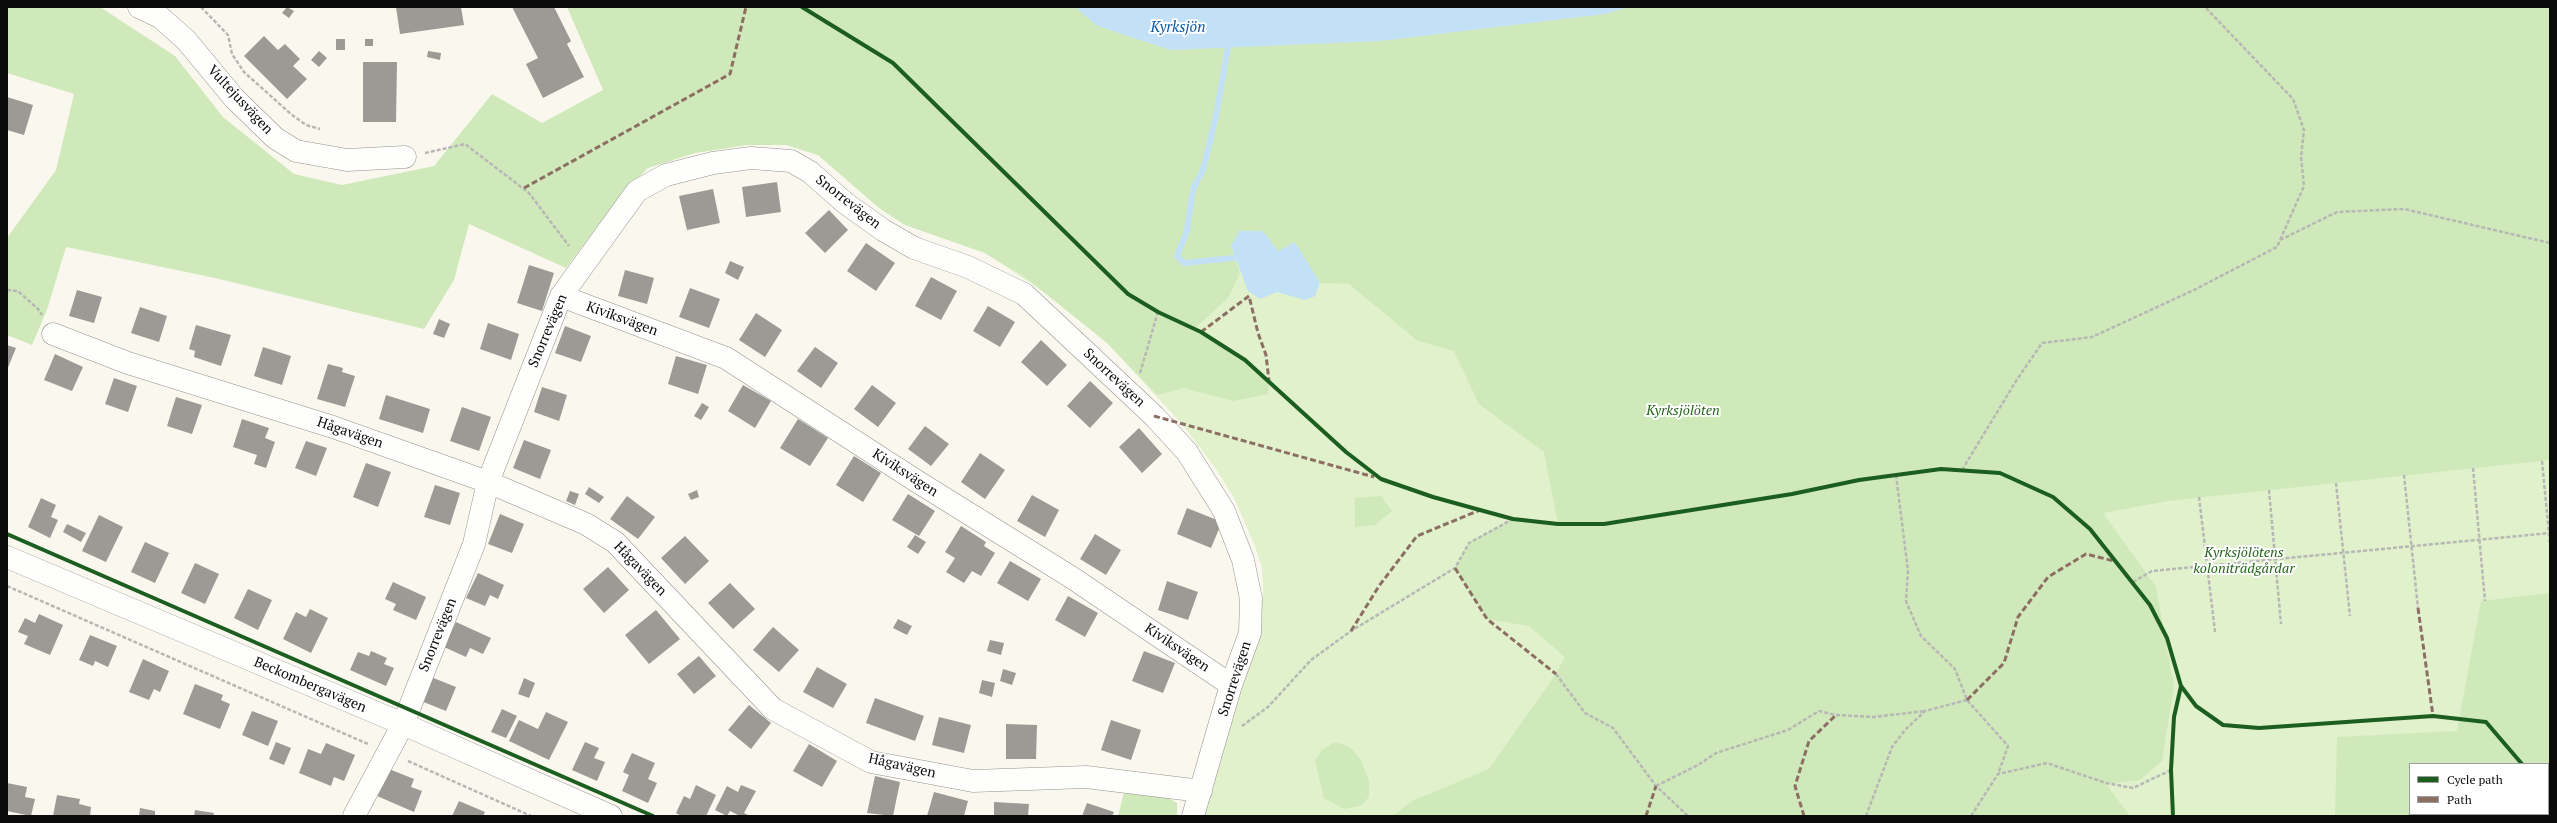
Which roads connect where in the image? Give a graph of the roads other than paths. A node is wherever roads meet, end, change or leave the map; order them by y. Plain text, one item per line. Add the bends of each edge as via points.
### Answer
1 (139, 7) edge
2 (405, 157) road end
3 (561, 296) junction
4 (53, 334) dead end
5 (488, 482) junction
6 (7, 557) edge
7 (1231, 685) junction
8 (403, 724) junction
9 (1200, 791) junction
10 (354, 816) edge
11 (611, 816) edge
12 (1192, 816) edge

1 - 2 street, Vultejusvägen via 160,17 186,40 234,98 275,138 296,151 347,160
3 - 5 street, Snorrevägen
3 - 7 street, Kiviksvägen via 726,358 1071,577
3 - 7 street, Snorrevägen via 638,191 666,175 713,163 751,158 791,161 810,172 844,202 889,234 914,248 968,267 1024,294 1133,396 1187,452 1224,511 1243,560 1251,599 1250,633
4 - 5 street, Hågavägen via 128,363 333,427
5 - 8 street, Snorrevägen via 474,544
5 - 9 street, Hågavägen via 586,524 615,542 773,710 871,762 973,781 1086,777
6 - 8 street, Beckombergavägen
7 - 9 street, Snorrevägen
8 - 10 street, Snorrevägen
8 - 11 street, Beckombergavägen
9 - 12 street, Snorrevägen

